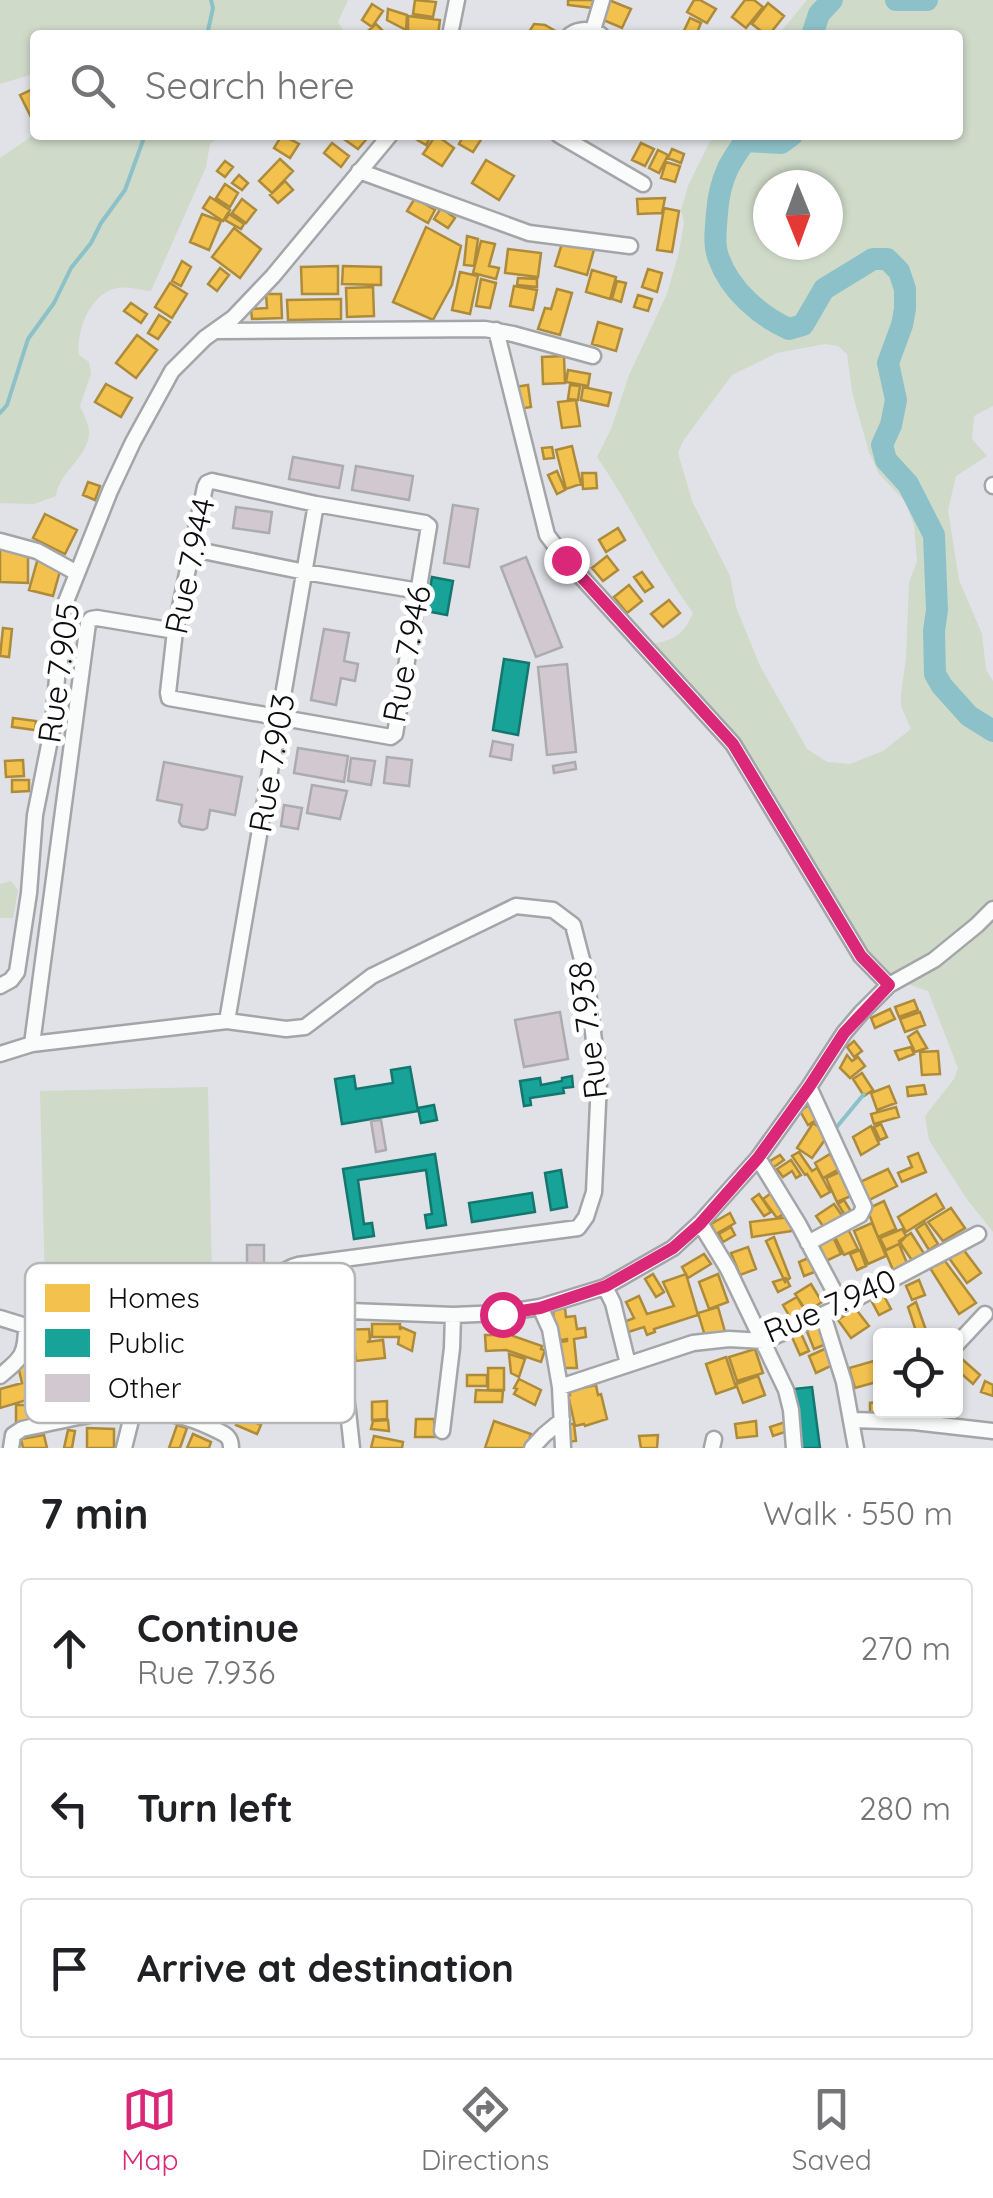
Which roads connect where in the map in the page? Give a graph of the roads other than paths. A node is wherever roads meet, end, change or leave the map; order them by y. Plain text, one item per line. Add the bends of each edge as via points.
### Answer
1 (457, 0) edge
2 (602, 0) edge
3 (451, 30) edge
4 (597, 30) edge
5 (386, 140) edge
6 (567, 140) edge
7 (359, 171) junction
8 (644, 184) dead end
9 (630, 246) dead end
10 (496, 330) junction
11 (216, 332) junction
12 (594, 356) dead end
13 (316, 504) junction
14 (426, 523) joint
15 (0, 542) edge
16 (193, 549) junction
17 (305, 572) junction
18 (77, 573) junction
19 (420, 591) junction
20 (175, 631) junction
21 (281, 716) junction
22 (993, 909) edge
23 (889, 985) junction
24 (0, 986) edge
25 (227, 1021) junction
26 (32, 1044) junction
27 (0, 1054) edge
28 (809, 1087) junction
29 (758, 1158) junction
30 (700, 1224) junction
31 (978, 1234) dead end
32 (808, 1242) junction
33 (313, 1263) edge
34 (606, 1286) junction
35 (842, 1306) junction
36 (540, 1308) junction
37 (355, 1310) edge
38 (824, 1314) junction
39 (985, 1314) dead end
40 (452, 1315) junction
41 (0, 1318) edge
42 (25, 1326) edge
43 (963, 1338) edge
44 (764, 1340) junction
45 (25, 1350) edge
46 (628, 1364) junction
47 (0, 1376) edge
48 (560, 1387) junction
49 (884, 1418) edge
50 (927, 1418) edge
51 (562, 1420) junction
52 (852, 1420) junction
53 (50, 1423) edge
54 (129, 1423) edge
55 (203, 1423) edge
56 (349, 1423) edge
57 (442, 1430) dead end
58 (993, 1430) edge
59 (11, 1448) edge
60 (124, 1448) edge
61 (231, 1448) edge
62 (352, 1448) edge
63 (532, 1448) edge
64 (563, 1448) edge
65 (794, 1448) edge
66 (856, 1448) edge

1 - 3 street
2 - 4 street
5 - 7 street, Rue 7.905
6 - 8 street
7 - 9 street via 518,230
7 - 11 street, Rue 7.905 via 273,276
10 - 11 street
10 - 12 street
10 - 23 street via 546,535 733,744 861,956
11 - 18 street, Rue 7.905 via 172,371 125,458
13 - 14 street, Rue 7.944
13 - 16 street, Rue 7.944 via 207,482
13 - 17 street, Rue 7.903
14 - 19 street, Rue 7.946
15 - 18 street via 37,550
16 - 17 street
16 - 20 street, Rue 7.944
17 - 19 street
17 - 21 street, Rue 7.903
18 - 24 street, Rue 7.905 via 63,610 54,725 17,972
19 - 21 street, Rue 7.946 via 395,734
20 - 21 street, Rue 7.944 via 169,698
20 - 26 street via 97,618 88,623
21 - 25 street, Rue 7.903
22 - 23 street via 934,960
23 - 28 street via 844,1033
25 - 26 street, Rue 7.938
25 - 33 street, Rue 7.938 via 305,1028 372,976 516,906 553,910 573,925 598,1058 598,1141 586,1218 578,1228
26 - 27 street, Rue 7.938
28 - 29 street
28 - 32 street via 864,1207
29 - 30 street
29 - 32 street
30 - 34 street via 673,1248
30 - 44 street
31 - 35 street, Rue 7.940
32 - 35 street
34 - 36 street
34 - 46 street
35 - 38 street, Rue 7.940
36 - 40 street
36 - 48 street
37 - 40 street
38 - 44 street, Rue 7.940
38 - 52 street
39 - 43 street
40 - 57 street
41 - 42 street
44 - 46 street, Rue 7.940 via 693,1343
44 - 65 street via 786,1390
45 - 47 street
46 - 48 street, Rue 7.940
48 - 51 street
49 - 52 street
50 - 58 street
51 - 63 street
51 - 64 street
52 - 66 street
53 - 59 street via 22,1429
54 - 60 street
55 - 61 street via 229,1436
56 - 62 street

